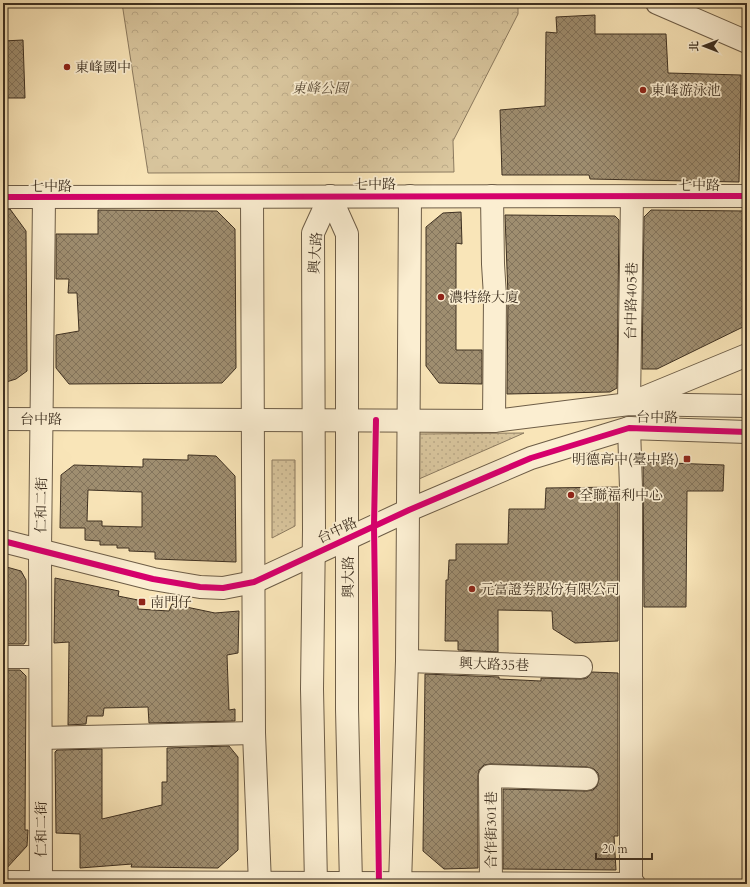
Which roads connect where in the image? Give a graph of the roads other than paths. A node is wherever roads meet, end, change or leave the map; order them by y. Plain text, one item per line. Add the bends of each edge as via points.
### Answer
1 (657, 3) edge
2 (747, 42) edge
3 (330, 196) junction
4 (410, 196) junction
5 (492, 196) junction
6 (747, 196) edge
7 (252, 197) junction
8 (632, 197) junction
9 (3, 198) edge
10 (44, 198) junction
11 (747, 355) edge
12 (629, 404) junction
13 (747, 406) edge
14 (3, 419) edge
15 (41, 419) junction
16 (253, 420) junction
17 (314, 420) junction
18 (347, 420) junction
19 (409, 420) junction
20 (494, 421) junction
21 (629, 428) junction
22 (747, 432) edge
23 (409, 510) junction
24 (348, 539) junction
25 (3, 541) edge
26 (40, 551) junction
27 (314, 554) junction
28 (254, 582) junction
29 (3, 657) edge
30 (40, 657) junction
31 (407, 661) junction
32 (581, 667) dead end
33 (254, 733) junction
34 (41, 738) junction
35 (587, 779) dead end
36 (3, 882) edge
37 (41, 883) edge
38 (260, 884) edge
39 (316, 884) edge
40 (351, 884) edge
41 (400, 884) edge
42 (491, 884) edge
43 (559, 884) edge
44 (631, 884) edge
45 (634, 884) edge

1 - 2 street
3 - 4 street, 七中路
3 - 7 street, 七中路
3 - 17 street, 興大路 via 313,233
3 - 18 street, 興大路 via 347,234
4 - 5 street, 七中路
4 - 19 street
5 - 8 street, 七中路
5 - 20 street via 495,296
6 - 8 street, 七中路
7 - 10 street, 七中路
7 - 16 street
8 - 12 street, 台中路405巷
9 - 10 street, 七中路
10 - 15 street, 仁和二街
11 - 12 street, 台中路
12 - 13 street, 台中路
12 - 20 street, 台中路
14 - 15 street, 台中路
15 - 16 street, 台中路
15 - 26 street, 仁和二街
16 - 17 street, 台中路
16 - 28 street
17 - 18 street, 台中路
17 - 27 street, 興大路
18 - 19 street, 台中路
18 - 24 street, 興大路
19 - 20 street, 台中路
19 - 23 street
21 - 22 street, 台中路
21 - 23 street, 台中路 via 532,458
21 - 44 street
23 - 24 street, 台中路
23 - 31 street
24 - 27 street, 台中路
24 - 40 street, 興大路 via 347,710
25 - 26 street, 台中路
26 - 28 street, 台中路 via 153,579 200,587 223,588
26 - 30 street, 仁和二街
27 - 28 street, 台中路
27 - 39 street, 興大路 via 312,688
28 - 33 street
29 - 30 street
30 - 34 street, 仁和二街
31 - 32 street, 興大路35巷
31 - 41 street
33 - 34 street
33 - 38 street
34 - 37 street, 仁和二街
35 - 42 street, 合作街301巷 via 490,776
36 - 37 street
37 - 38 street
38 - 39 street
39 - 40 street
40 - 41 street
41 - 42 street
42 - 43 street
43 - 44 street
44 - 45 street

